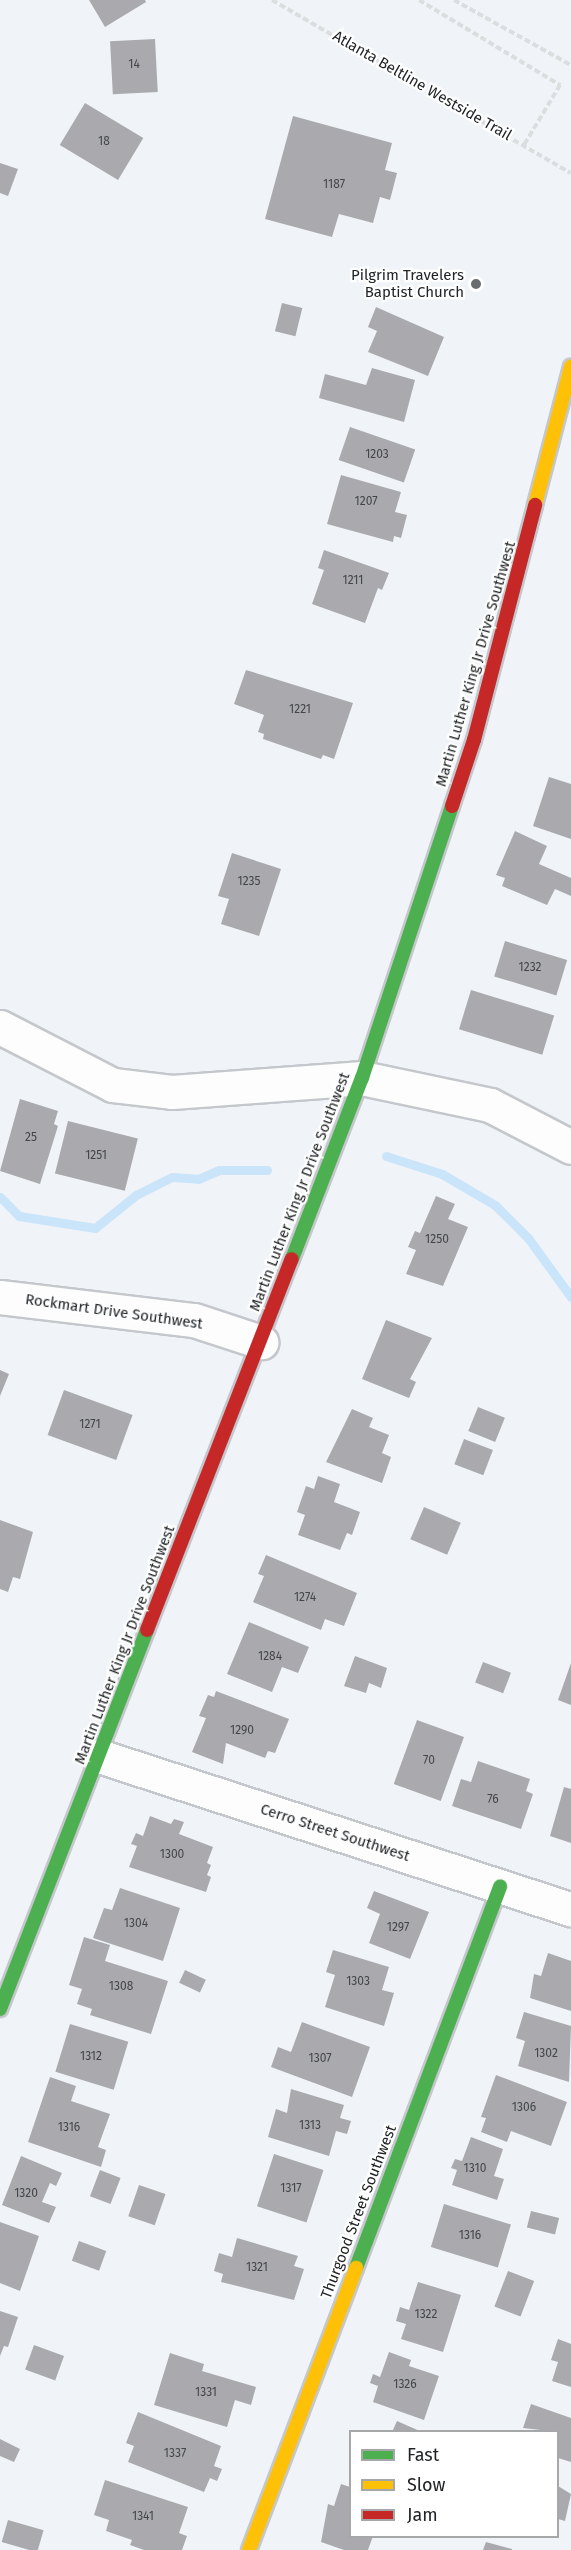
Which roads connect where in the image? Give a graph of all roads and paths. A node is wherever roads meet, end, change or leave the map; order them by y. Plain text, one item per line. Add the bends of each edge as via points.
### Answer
1 (272, 0) edge
2 (419, 0) edge
3 (454, 0) edge
4 (571, 65) edge
5 (524, 145) junction
6 (571, 173) edge
7 (571, 367) edge
8 (566, 418) edge
9 (0, 1027) edge
10 (362, 1078) junction
11 (571, 1147) edge
12 (0, 1297) edge
13 (261, 1342) junction
14 (99, 1756) junction
15 (500, 1886) junction
16 (571, 1909) edge
17 (0, 2009) edge
18 (249, 2550) edge

1 - 5 path, Atlanta Beltline Westside Trail
2 - 5 path via 560,85
3 - 4 path
5 - 6 path, Atlanta Beltline Westside Trail
7 - 8 main road, Martin Luther King Jr Drive Southwest
8 - 10 main road, Martin Luther King Jr Drive Southwest via 474,740
9 - 10 street via 113,1085 172,1092
10 - 11 street via 489,1106
10 - 13 main road, Martin Luther King Jr Drive Southwest
12 - 13 street, Rockmart Drive Southwest via 194,1320
13 - 14 main road, Martin Luther King Jr Drive Southwest
14 - 15 street, Cerro Street Southwest
14 - 17 main road, Martin Luther King Jr Drive Southwest
15 - 16 street, Cerro Street Southwest
15 - 18 main road, Thurgood Street Southwest

